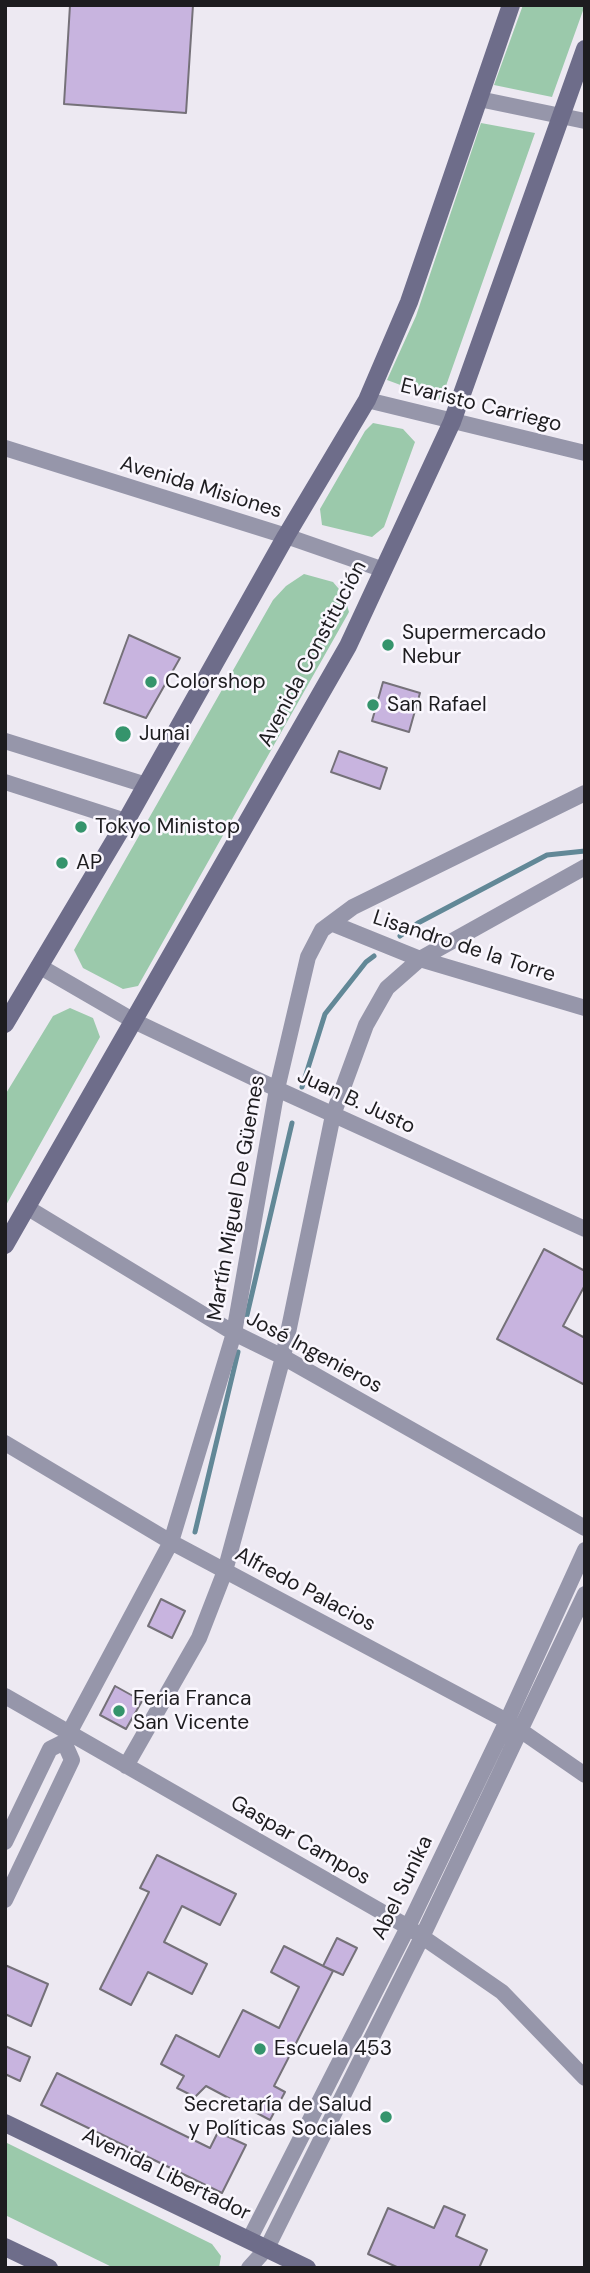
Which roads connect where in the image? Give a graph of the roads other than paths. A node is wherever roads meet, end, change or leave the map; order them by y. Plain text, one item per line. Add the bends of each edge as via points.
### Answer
1 (511, 5) edge
2 (585, 49) edge
3 (478, 99) junction
4 (560, 116) junction
5 (585, 121) edge
6 (367, 400) junction
7 (452, 422) junction
8 (5, 449) edge
9 (585, 453) edge
10 (286, 536) junction
11 (384, 570) junction
12 (5, 741) edge
13 (5, 782) edge
14 (146, 785) junction
15 (585, 793) edge
16 (126, 821) junction
17 (585, 867) edge
18 (331, 923) junction
19 (420, 959) junction
20 (39, 966) junction
21 (585, 1008) edge
22 (134, 1021) junction
23 (5, 1024) edge
24 (277, 1089) junction
25 (334, 1115) junction
26 (28, 1208) junction
27 (585, 1229) edge
28 (5, 1245) edge
29 (233, 1333) junction
30 (283, 1357) junction
31 (5, 1443) edge
32 (585, 1528) edge
33 (171, 1542) junction
34 (585, 1550) edge
35 (225, 1571) junction
36 (585, 1594) edge
37 (5, 1696) edge
38 (507, 1721) junction
39 (521, 1731) junction
40 (67, 1737) junction
41 (127, 1766) junction
42 (585, 1775) edge
43 (5, 1842) edge
44 (5, 1900) edge
45 (408, 1927) junction
46 (422, 1937) junction
47 (585, 2078) edge
48 (5, 2123) edge
49 (249, 2240) junction
50 (5, 2247) edge
51 (267, 2248) junction
52 (49, 2268) edge
53 (249, 2268) edge
54 (307, 2268) edge

1 - 3 main road
2 - 4 main road, Avenida Constitución
3 - 4 street
3 - 6 main road via 409,302
4 - 5 street
4 - 7 main road, Avenida Constitución
6 - 7 street, Evaristo Carriego
6 - 10 main road
7 - 9 street, Evaristo Carriego
7 - 11 main road, Avenida Constitución
8 - 10 street, Avenida Misiones
10 - 11 street, Avenida Misiones
10 - 14 main road
11 - 22 main road, Avenida Constitución via 348,646
12 - 14 street
13 - 16 street
14 - 16 main road
15 - 18 street, Martín Miguel De Güemes via 353,907
16 - 20 main road
17 - 19 street
18 - 19 street, Lisandro de la Torre
18 - 24 street, Martín Miguel De Güemes via 322,930 308,957
19 - 21 street, Lisandro de la Torre
19 - 25 street via 387,988 366,1025
20 - 22 street, Juan B. Justo
20 - 23 main road
22 - 24 street, Juan B. Justo
22 - 26 main road, Avenida Constitución
24 - 25 street, Juan B. Justo
24 - 29 street, Martín Miguel De Güemes
25 - 27 street, Juan B. Justo
25 - 30 street
26 - 28 main road, Avenida Constitución
26 - 29 street, José Ingenieros
29 - 30 street, José Ingenieros
29 - 33 street, Martín Miguel De Güemes
30 - 32 street, José Ingenieros
30 - 35 street
31 - 33 street, Alfredo Palacios
33 - 35 street, Alfredo Palacios
33 - 40 street, Martín Miguel De Güemes
34 - 38 street, Abel Sunika
35 - 38 street, Alfredo Palacios
35 - 41 street via 199,1637
36 - 39 street, Abel Sunika
37 - 40 street, Gaspar Campos
38 - 39 street, Alfredo Palacios
38 - 45 street, Abel Sunika
39 - 42 street, Alfredo Palacios
39 - 46 street, Abel Sunika
40 - 41 street, Gaspar Campos
40 - 43 street, Martín Miguel De Güemes via 50,1749
40 - 44 street via 72,1760
41 - 45 street, Gaspar Campos
45 - 46 street, Gaspar Campos
45 - 49 street, Abel Sunika
46 - 47 street, Gaspar Campos via 502,1992
46 - 51 street, Abel Sunika
48 - 49 main road, Avenida Libertador
49 - 51 main road, Avenida Libertador
50 - 52 main road
51 - 53 street, Abel Sunika
51 - 54 main road, Avenida Libertador

